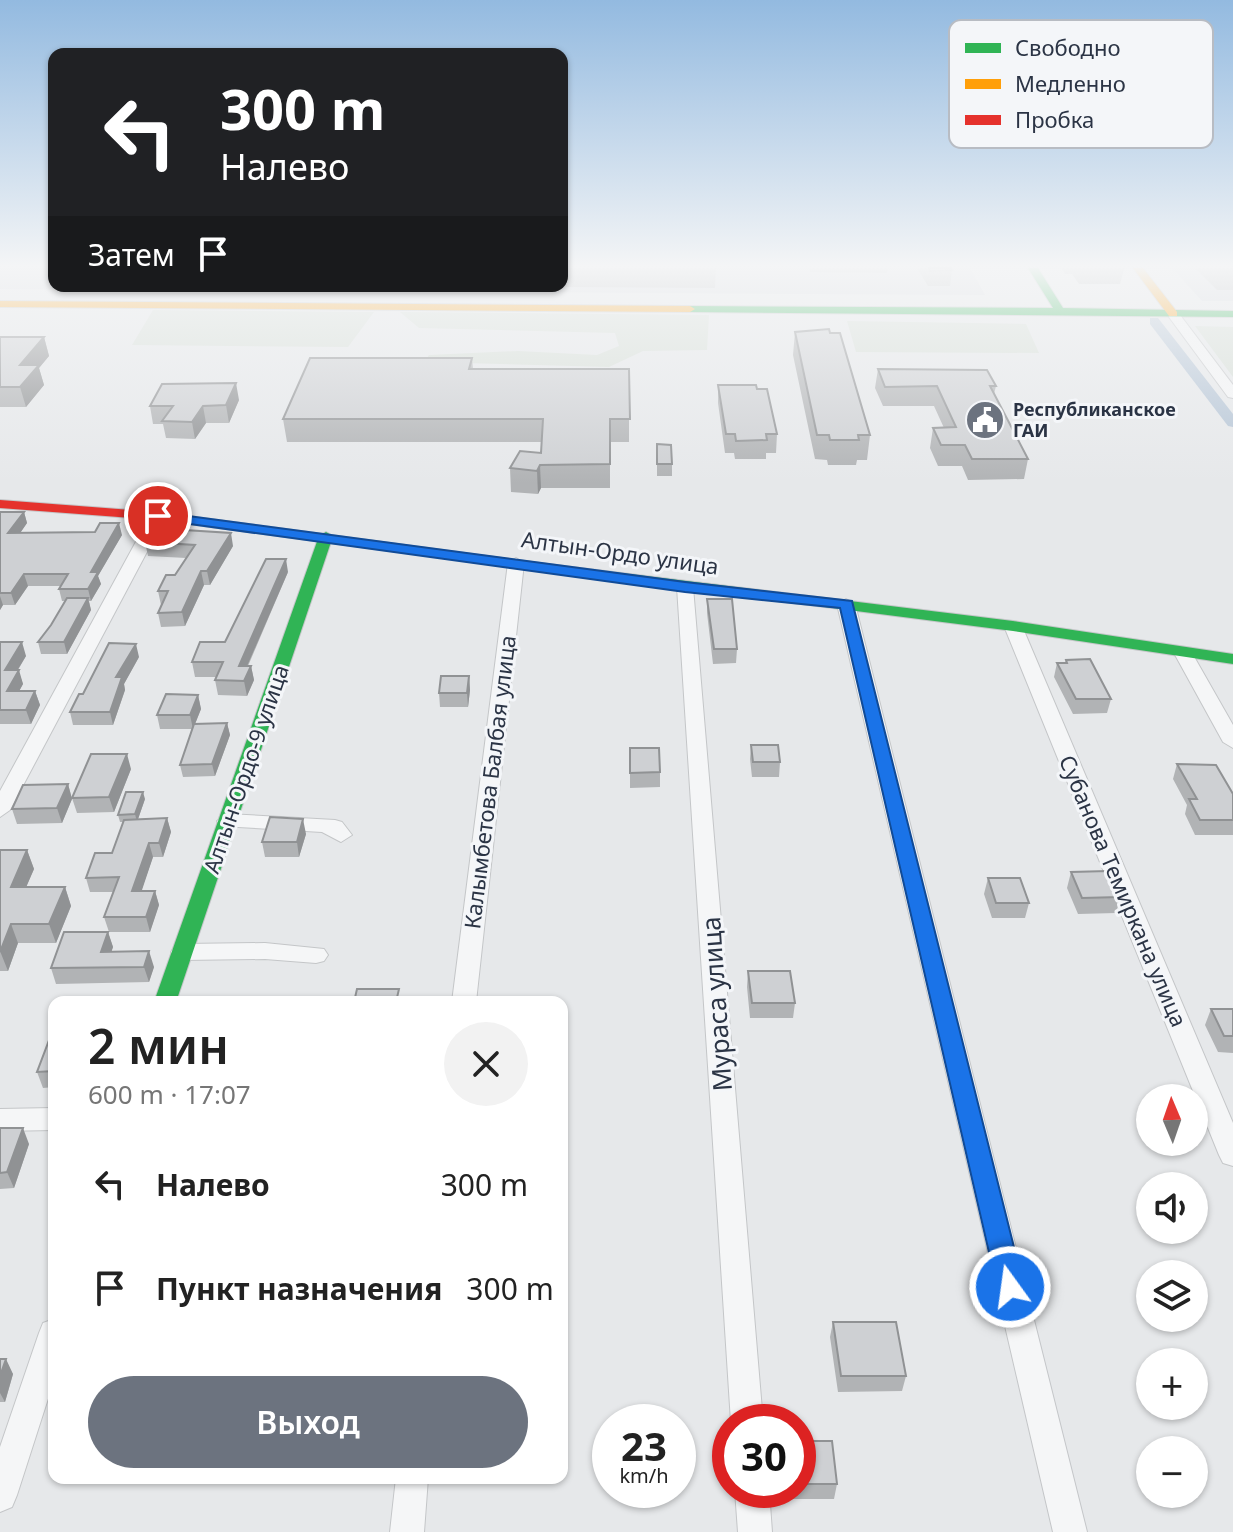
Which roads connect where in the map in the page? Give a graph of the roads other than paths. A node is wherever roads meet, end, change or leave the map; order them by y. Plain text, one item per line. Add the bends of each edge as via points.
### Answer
1 (1192, 339) edge
2 (1233, 394) edge
3 (0, 504) edge
4 (158, 516) junction
5 (326, 536) junction
6 (516, 563) junction
7 (685, 587) junction
8 (846, 604) junction
9 (1013, 626) junction
10 (1183, 653) junction
11 (1233, 659) edge
12 (1233, 742) edge
13 (0, 810) edge
14 (227, 821) junction
15 (341, 835) dead end
16 (183, 952) junction
17 (316, 955) dead end
18 (167, 996) edge
19 (465, 996) edge
20 (48, 1119) edge
21 (0, 1120) edge
22 (1233, 1155) edge
23 (48, 1351) edge
24 (746, 1404) edge
25 (411, 1484) edge
26 (0, 1495) edge
27 (753, 1508) edge
28 (407, 1532) edge
29 (755, 1532) edge
30 (1070, 1532) edge

1 - 2 street
3 - 4 street, Алтын-Ордо улица
4 - 5 street, Алтын-Ордо улица
4 - 13 street
5 - 6 street, Алтын-Ордо улица
5 - 14 street, Алтын-Ордо-9 улица
6 - 7 street, Алтын-Ордо улица
6 - 19 street, Калымбетова Балбая улица
7 - 8 street, Алтын-Ордо улица
7 - 24 street, Мураса улица
8 - 9 street, Алтын-Ордо улица
8 - 30 street
9 - 10 street, Алтын-Ордо улица
9 - 22 street, Субанова Темиркана улица
10 - 11 street, Алтын-Ордо улица
10 - 12 street
14 - 15 street via 322,825 335,827
14 - 16 street, Алтын-Ордо-9 улица
16 - 17 street
16 - 18 street, Алтын-Ордо-9 улица
20 - 21 street
23 - 26 street
25 - 28 street
27 - 29 street

